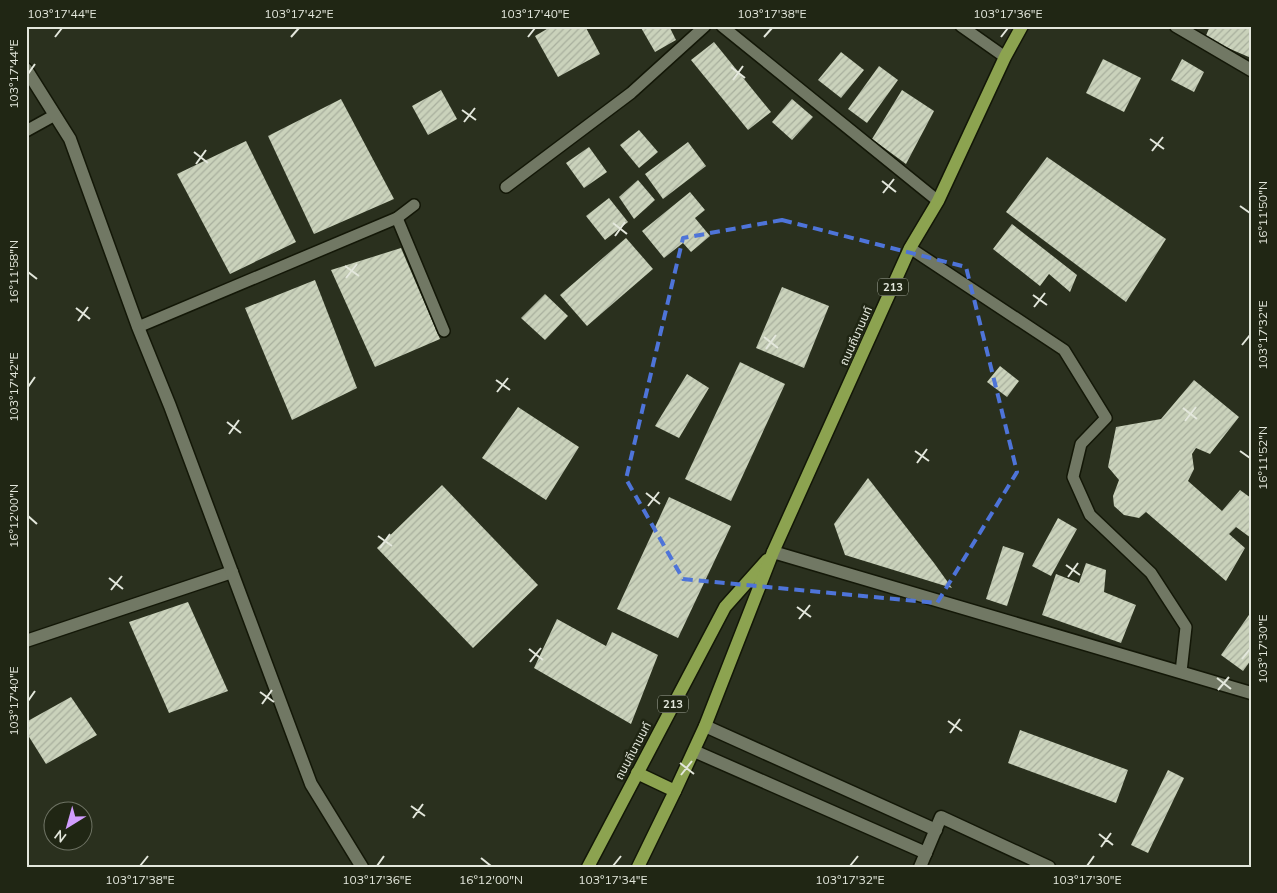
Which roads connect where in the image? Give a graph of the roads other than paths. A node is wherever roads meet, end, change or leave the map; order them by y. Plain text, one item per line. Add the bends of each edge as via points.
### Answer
1 (705, 26) edge
2 (722, 26) edge
3 (961, 26) edge
4 (1022, 26) edge
5 (1176, 26) edge
6 (1005, 57) junction
7 (26, 69) edge
8 (1251, 70) edge
9 (55, 115) junction
10 (26, 131) edge
11 (506, 187) dead end
12 (938, 201) junction
13 (414, 205) dead end
14 (397, 218) junction
15 (910, 248) junction
16 (138, 327) junction
17 (444, 331) dead end
18 (773, 552) junction
19 (232, 572) junction
20 (26, 642) edge
21 (1181, 672) junction
22 (1251, 693) edge
23 (705, 726) junction
24 (694, 750) junction
25 (637, 772) junction
26 (675, 791) junction
27 (936, 830) junction
28 (926, 853) junction
29 (362, 867) edge
30 (588, 867) edge
31 (638, 867) edge
32 (920, 867) edge
33 (1049, 867) edge

1 - 11 lane via 631,93
2 - 12 lane
3 - 6 lane
4 - 6 main road, ถนนถีนานนท์ / 213
5 - 8 street
6 - 12 main road, ถนนถีนานนท์ / 213
7 - 9 street
9 - 10 lane
9 - 16 street via 70,139
12 - 15 main road, ถนนถีนานนท์ / 213
13 - 14 lane
14 - 16 lane
14 - 17 lane
15 - 18 main road, ถนนถีนานนท์ / 213
15 - 21 lane via 1064,350 1106,418 1081,444 1073,477 1090,515 1151,574 1186,627
16 - 19 street
18 - 21 street
18 - 23 main road, ถนนถีนานนท์ / 213
18 - 25 main road, ถนนถีนานนท์ / 213 via 725,607
19 - 20 street
19 - 29 street via 311,784
21 - 22 street
23 - 24 main road, ถนนถีนานนท์ / 213
23 - 27 street
24 - 26 main road, ถนนถีนานนท์ / 213
24 - 28 street
25 - 26 main road
25 - 30 main road, ถนนถีนานนท์ / 213
26 - 31 main road, ถนนถีนานนท์ / 213
27 - 28 street
27 - 33 street via 942,816
28 - 32 street

